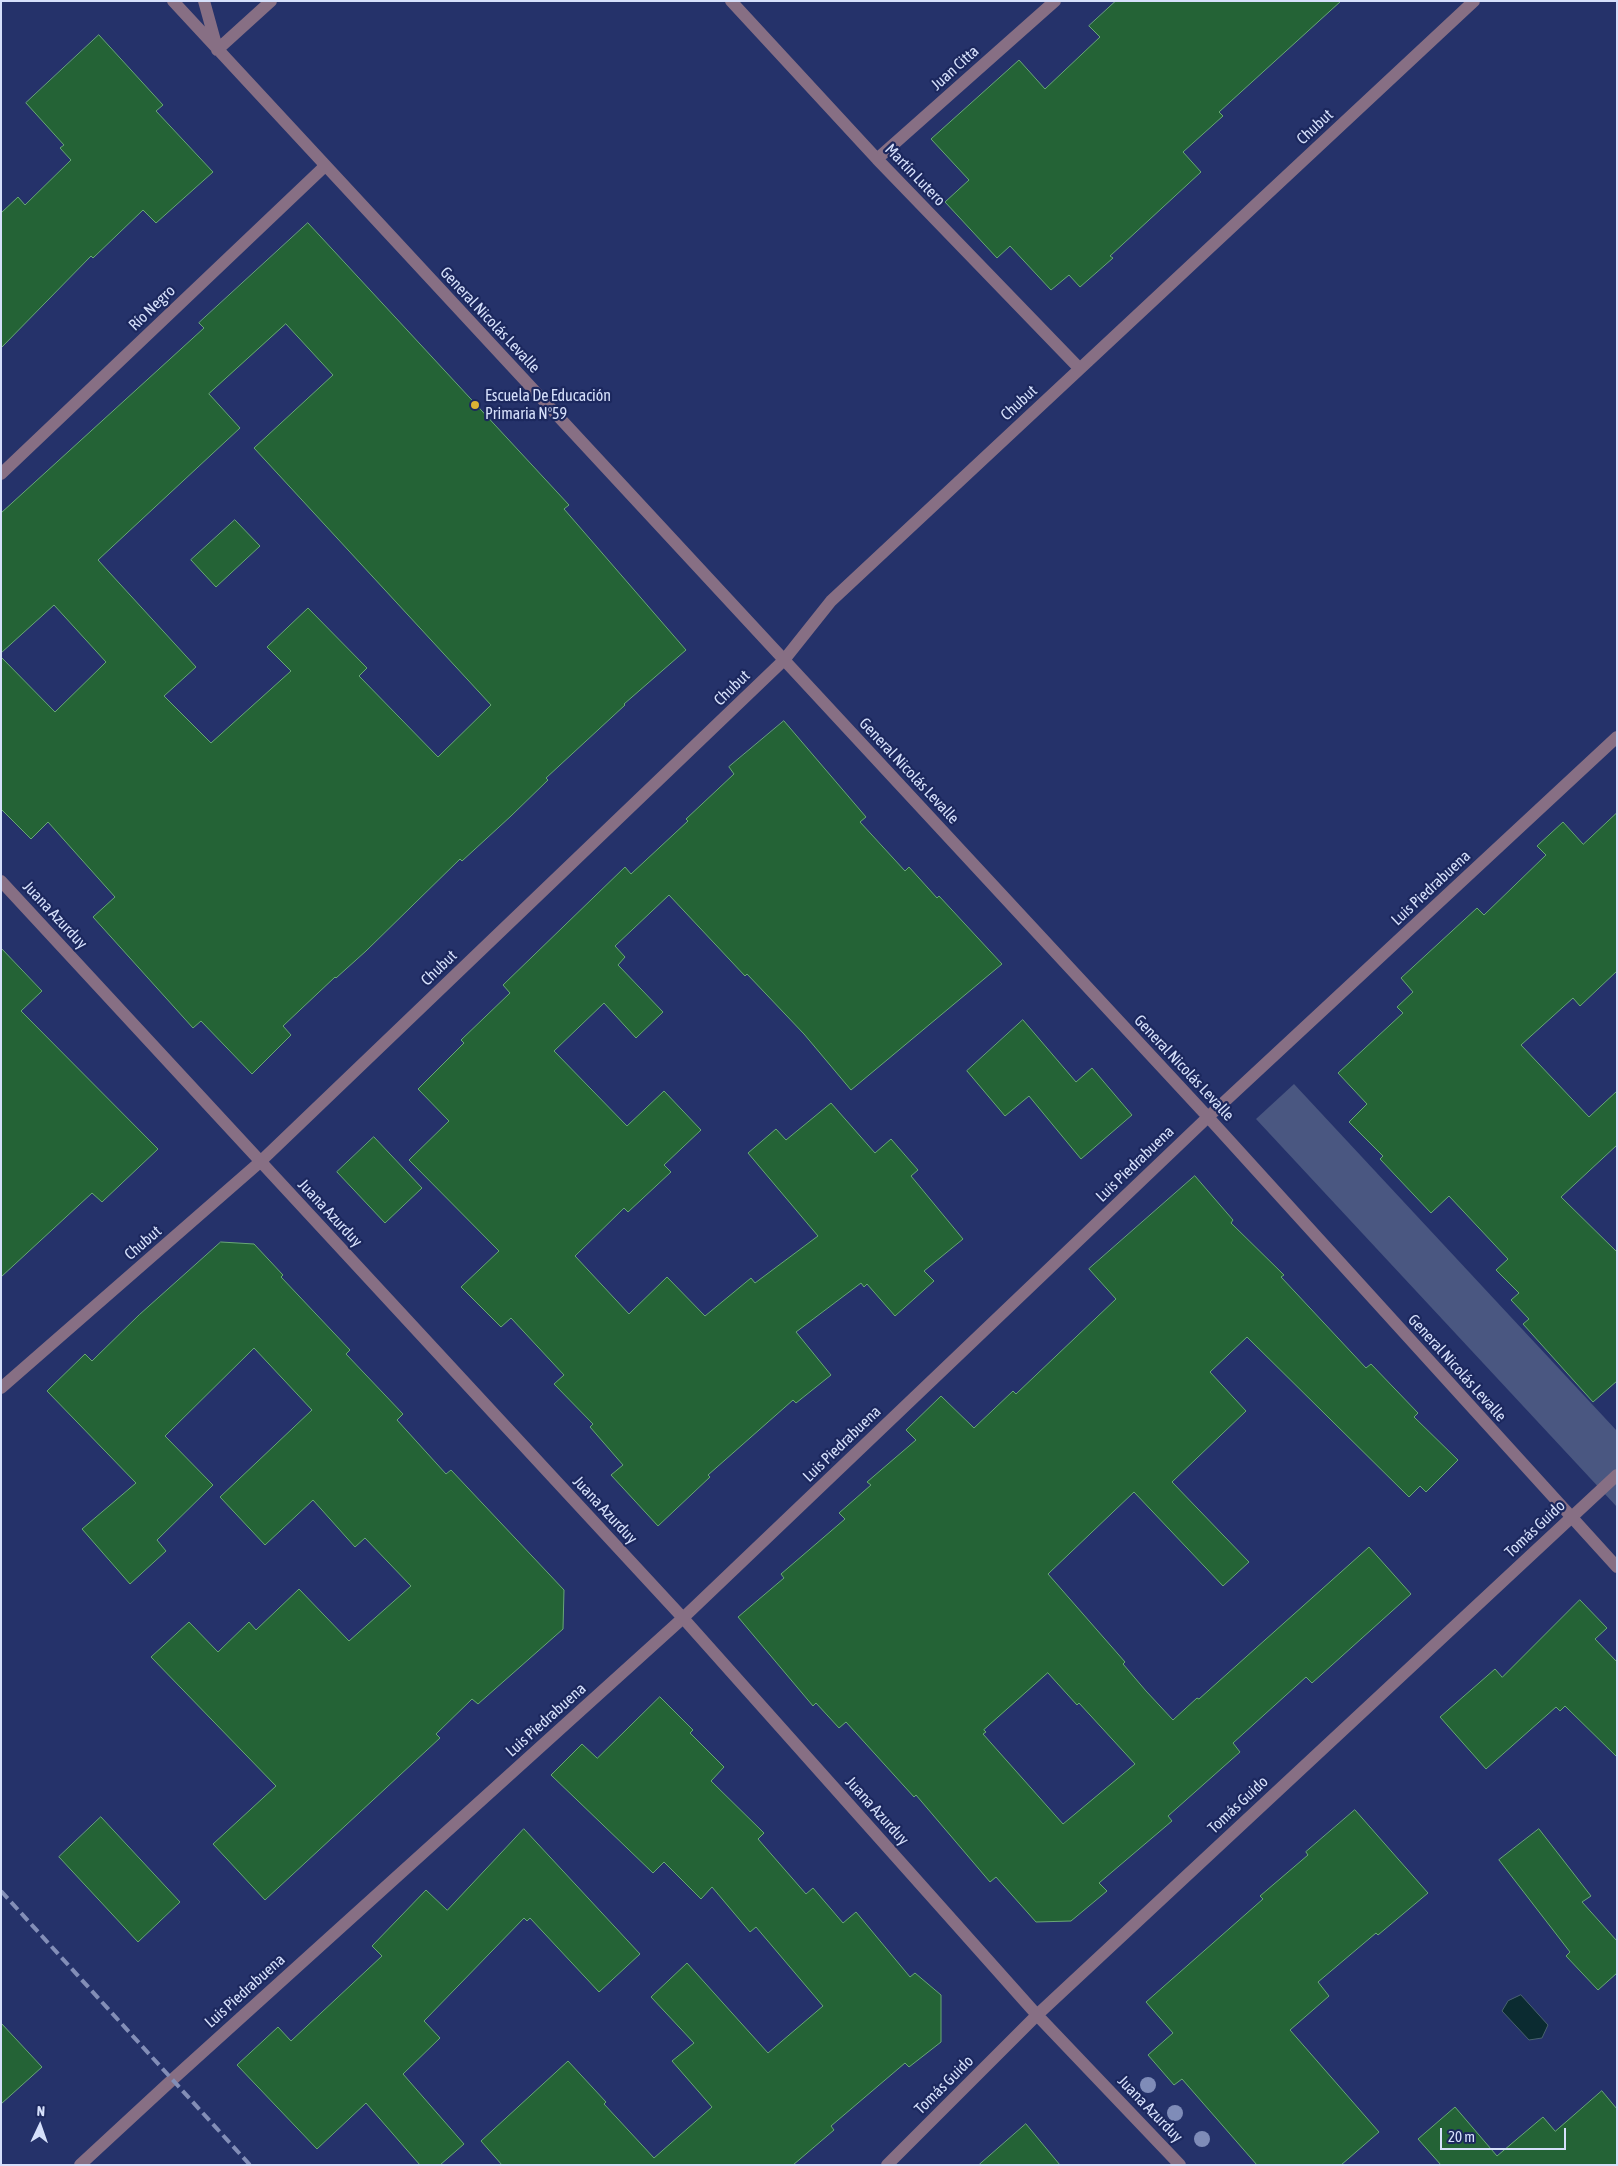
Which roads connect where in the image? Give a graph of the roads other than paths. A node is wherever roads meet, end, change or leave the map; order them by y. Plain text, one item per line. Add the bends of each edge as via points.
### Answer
1 (173, 1) edge
2 (204, 1) edge
3 (271, 1) edge
4 (731, 1) edge
5 (1055, 1) edge
6 (1474, 1) edge
7 (217, 50) junction
8 (877, 159) junction
9 (325, 166) junction
10 (1080, 368) junction
11 (1, 474) edge
12 (784, 660) junction
13 (1617, 737) edge
14 (1, 881) edge
15 (1208, 1117) junction
16 (260, 1162) junction
17 (1, 1388) edge
18 (1617, 1475) edge
19 (1570, 1518) junction
20 (1617, 1567) edge
21 (683, 1618) junction
22 (1038, 2015) junction
23 (80, 2165) edge
24 (887, 2165) edge
25 (1180, 2165) edge

1 - 7 street, General Nicolás Levalle
2 - 7 street
3 - 7 street
4 - 8 street, Martín Lutero
5 - 8 street, Juan Citta
6 - 10 street, Chubut
7 - 9 street, General Nicolás Levalle
8 - 10 street, Martín Lutero
9 - 11 street, Río Negro
9 - 12 street, General Nicolás Levalle
10 - 12 street, Chubut via 831,602
12 - 15 street, General Nicolás Levalle
12 - 16 street, Chubut
13 - 15 street, Luis Piedrabuena
14 - 16 street, Juana Azurduy
15 - 19 street, General Nicolás Levalle
15 - 21 street, Luis Piedrabuena
16 - 17 street, Chubut
16 - 21 street, Juana Azurduy
18 - 19 street, Tomás Guido
19 - 20 street, General Nicolás Levalle
19 - 22 street, Tomás Guido
21 - 22 street, Juana Azurduy
21 - 23 street, Luis Piedrabuena
22 - 24 street, Tomás Guido
22 - 25 street, Juana Azurduy

